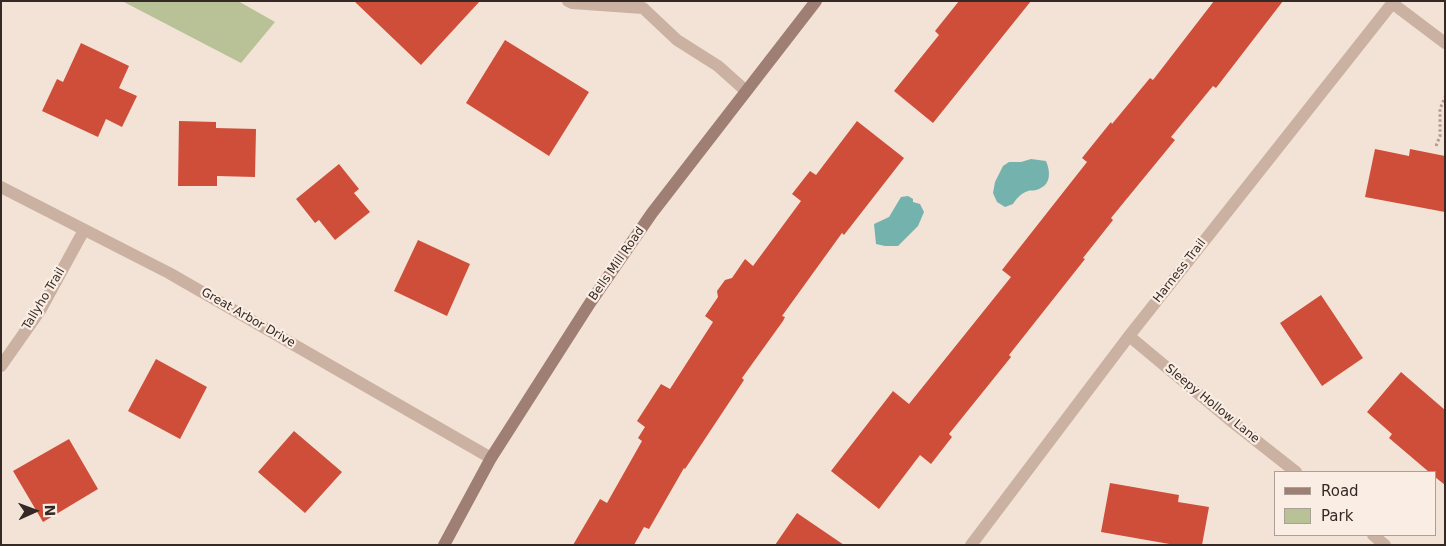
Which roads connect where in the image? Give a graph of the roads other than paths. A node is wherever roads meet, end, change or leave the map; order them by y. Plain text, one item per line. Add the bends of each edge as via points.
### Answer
1 (568, 1) edge
2 (816, 1) edge
3 (1393, 2) edge
4 (1445, 42) edge
5 (746, 91) junction
6 (1, 186) edge
7 (84, 230) junction
8 (1129, 336) junction
9 (1, 366) edge
10 (491, 458) junction
11 (1295, 471) edge
12 (1374, 536) edge
13 (444, 545) edge
14 (971, 545) edge
15 (1385, 545) edge

1 - 5 street via 643,8 677,40 718,66
2 - 5 street, Bells Mill Road
3 - 4 street
3 - 8 street, Harness Trail
5 - 10 street, Bells Mill Road via 652,213
6 - 7 street, Great Arbor Drive
7 - 9 street, Tallyho Trail via 40,309
7 - 10 street, Great Arbor Drive via 169,273
8 - 11 street, Sleepy Hollow Lane
8 - 14 street, Harness Trail
10 - 13 street, Bells Mill Road
12 - 15 street

